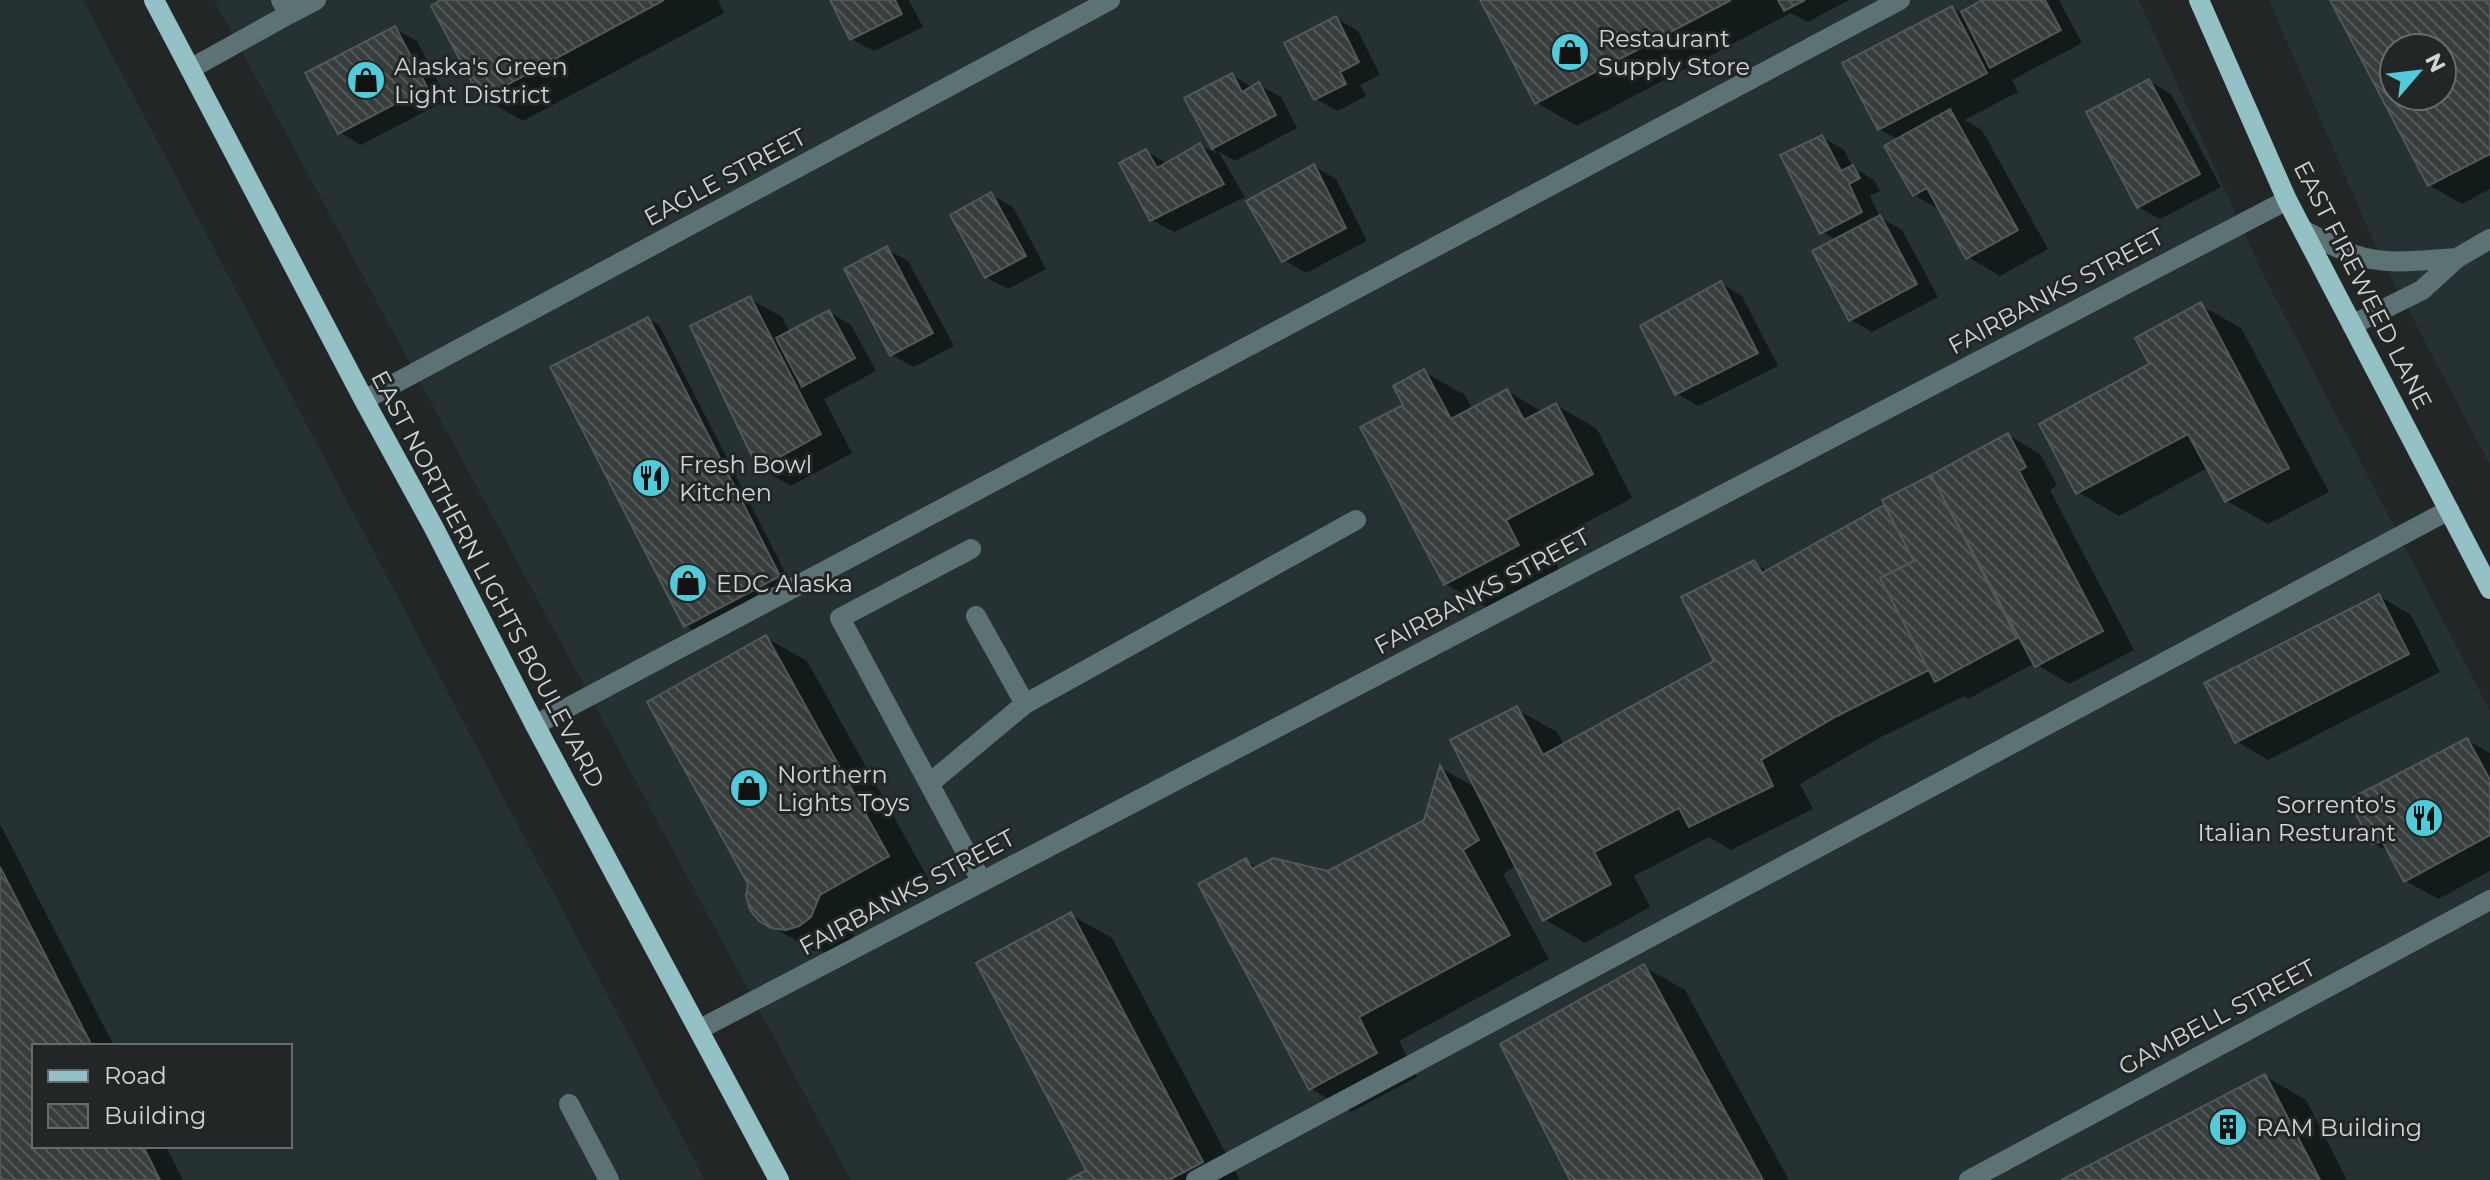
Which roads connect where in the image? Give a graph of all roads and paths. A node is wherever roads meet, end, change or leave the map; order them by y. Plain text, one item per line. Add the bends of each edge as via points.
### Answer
1 (154, 0) edge
2 (316, 0) edge
3 (1110, 0) edge
4 (1900, 0) edge
5 (2199, 0) edge
6 (285, 7) edge
7 (190, 69) junction
8 (2287, 200) junction
9 (2303, 230) junction
10 (2490, 239) edge
11 (2457, 258) junction
12 (2352, 325) junction
13 (364, 400) junction
14 (2449, 510) junction
15 (1356, 520) dead end
16 (971, 549) dead end
17 (2490, 589) edge
18 (976, 616) dead end
19 (1025, 704) junction
20 (535, 725) junction
21 (930, 783) junction
22 (982, 882) junction
23 (2490, 900) edge
24 (700, 1029) junction
25 (569, 1104) dead end
26 (609, 1180) edge
27 (779, 1180) edge
28 (1196, 1180) edge
29 (1969, 1180) edge

1 - 7 main road, EAST NORTHERN LIGHTS BOULEVARD
2 - 6 street
3 - 13 street, EAGLE STREET
4 - 20 street
5 - 8 main road, EAST FIREWEED LANE
6 - 7 street
7 - 13 main road, EAST NORTHERN LIGHTS BOULEVARD
8 - 9 main road, EAST FIREWEED LANE
8 - 22 street, FAIRBANKS STREET
9 - 11 street via 2374,259
9 - 12 main road, EAST FIREWEED LANE
10 - 11 street
11 - 12 street via 2422,290
12 - 14 main road, EAST FIREWEED LANE
13 - 20 main road, EAST NORTHERN LIGHTS BOULEVARD
14 - 17 main road, EAST FIREWEED LANE
14 - 28 street
15 - 19 street
16 - 21 street via 840,618
18 - 19 street
19 - 21 street
20 - 24 main road, EAST NORTHERN LIGHTS BOULEVARD
21 - 22 street
22 - 24 street, FAIRBANKS STREET
23 - 29 street, GAMBELL STREET
24 - 27 main road, EAST NORTHERN LIGHTS BOULEVARD
25 - 26 street

